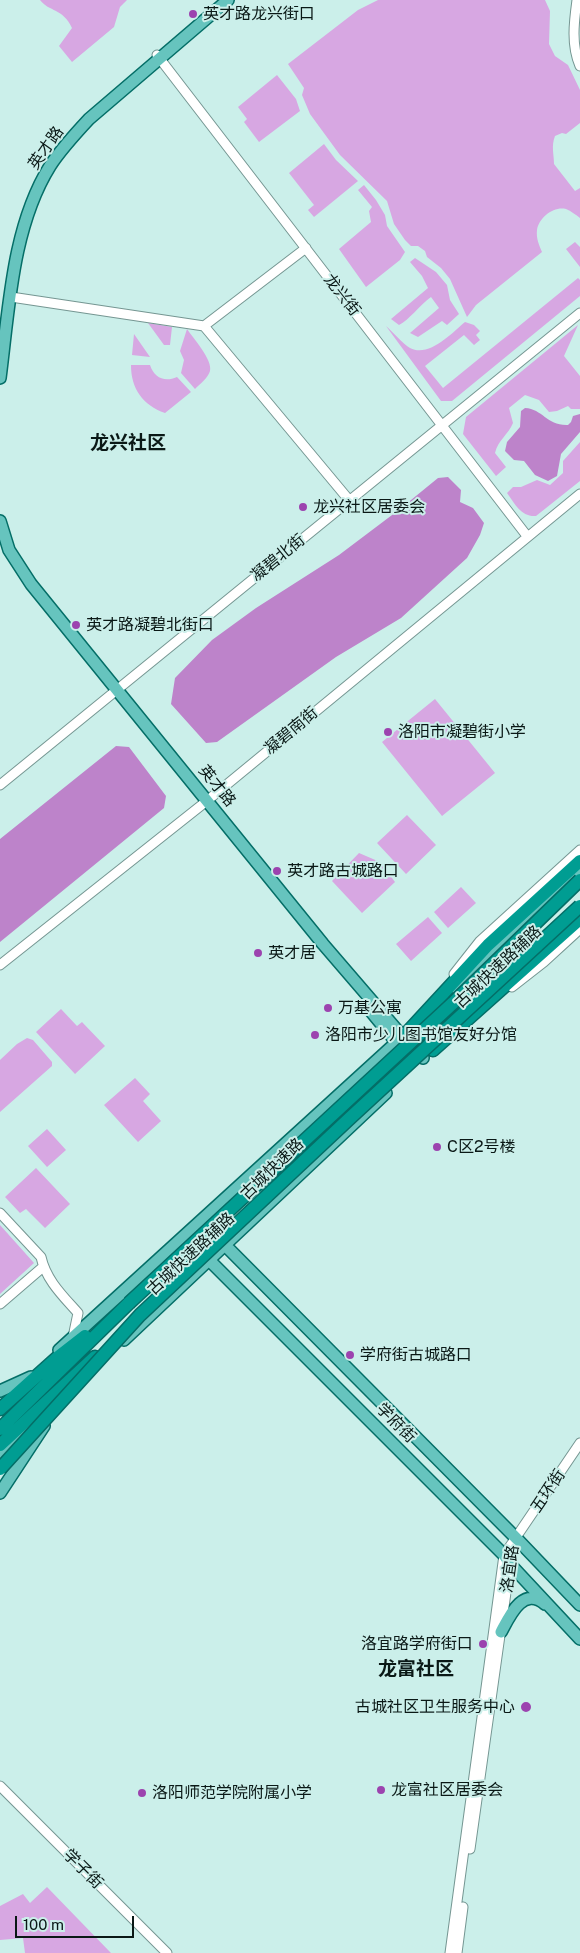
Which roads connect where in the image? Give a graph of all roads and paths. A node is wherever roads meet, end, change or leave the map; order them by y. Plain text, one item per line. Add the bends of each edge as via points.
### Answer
1 (221, 0) edge
2 (228, 0) edge
3 (577, 0) edge
4 (158, 56) junction
5 (580, 66) edge
6 (306, 248) junction
7 (11, 297) junction
8 (580, 313) edge
9 (204, 326) junction
10 (0, 336) edge
11 (0, 378) edge
12 (442, 424) junction
13 (580, 494) edge
14 (349, 500) junction
15 (0, 521) edge
16 (527, 536) junction
17 (0, 542) edge
18 (114, 691) junction
19 (0, 785) edge
20 (206, 802) junction
21 (580, 850) edge
22 (580, 861) edge
23 (580, 871) edge
24 (580, 880) edge
25 (580, 906) edge
26 (580, 914) edge
27 (580, 919) edge
28 (580, 929) edge
29 (0, 965) edge
30 (400, 1040) junction
31 (433, 1050) junction
32 (423, 1058) junction
33 (0, 1213) edge
34 (201, 1221) junction
35 (183, 1236) junction
36 (225, 1245) junction
37 (209, 1260) junction
38 (43, 1267) junction
39 (129, 1303) junction
40 (0, 1304) edge
41 (140, 1316) junction
42 (73, 1337) junction
43 (31, 1377) junction
44 (0, 1391) edge
45 (62, 1399) junction
46 (0, 1408) edge
47 (0, 1429) edge
48 (580, 1444) edge
49 (0, 1445) edge
50 (0, 1454) edge
51 (0, 1469) edge
52 (0, 1493) edge
53 (516, 1538) junction
54 (507, 1559) junction
55 (580, 1605) edge
56 (554, 1612) junction
57 (501, 1632) junction
58 (580, 1639) edge
59 (0, 1786) edge
60 (0, 1790) edge
61 (162, 1953) edge
62 (167, 1953) edge
63 (450, 1953) edge
64 (457, 1953) edge

1 - 4 main road, 英才路
2 - 4 main road, 英才路
3 - 5 street via 573,30
4 - 6 street, 龙兴街
4 - 7 main road, 英才路 via 89,119 50,166 28,212 19,244
4 - 10 main road, 英才路 via 85,116 45,164 23,210
6 - 9 street
6 - 12 street, 龙兴街
7 - 9 street
7 - 11 main road, 英才路
8 - 12 street, 凝碧北街
9 - 14 street
12 - 14 street, 凝碧北街
12 - 16 street, 龙兴街
13 - 16 street, 凝碧南街
14 - 18 street, 凝碧北街
15 - 18 main road, 英才路 via 9,550 31,584
16 - 20 street, 凝碧南街
17 - 18 main road, 英才路 via 24,584
18 - 19 street, 凝碧北街
18 - 20 main road, 英才路
20 - 29 street, 凝碧南街
20 - 30 main road, 英才路
21 - 30 street via 480,941
22 - 30 highway via 488,944
23 - 30 main road, 古城快速路辅路
24 - 39 highway, 古城快速路, bridge
25 - 41 highway, 古城快速路, bridge
26 - 31 main road, 古城快速路辅路
27 - 31 highway
28 - 31 street via 544,962
30 - 31 main road, 英才路
30 - 32 main road, 英才路
30 - 34 main road, 古城快速路辅路
31 - 32 main road, 古城快速路辅路
32 - 36 main road, 古城快速路辅路
33 - 38 street via 41,1257
34 - 35 main road, 古城快速路辅路
34 - 36 main road, 学府街
35 - 37 main road, 学府街
35 - 42 main road, 古城快速路辅路
36 - 37 main road, 古城快速路辅路
36 - 53 main road, 学府街
37 - 45 main road, 古城快速路辅路
37 - 54 main road, 学府街
38 - 40 street
38 - 42 street via 55,1288 78,1313
39 - 46 highway, 古城快速路 via 58,1357
39 - 47 highway
41 - 49 highway, bridge
41 - 51 highway, 古城快速路, bridge
42 - 43 main road, 古城快速路辅路
43 - 44 main road
43 - 46 main road, 古城快速路辅路
45 - 50 main road, 古城快速路辅路
45 - 52 main road
48 - 53 street, 五环街
53 - 54 street, 洛宜路
53 - 55 main road, 学府街
54 - 56 main road, 学府街
54 - 57 street, 洛宜路
54 - 63 street, 洛宜路
56 - 57 main road via 534,1598 526,1599 511,1612
56 - 58 main road, 学府街
57 - 64 street, 洛宜路
59 - 62 street, 学子街
60 - 61 street, 学子街

